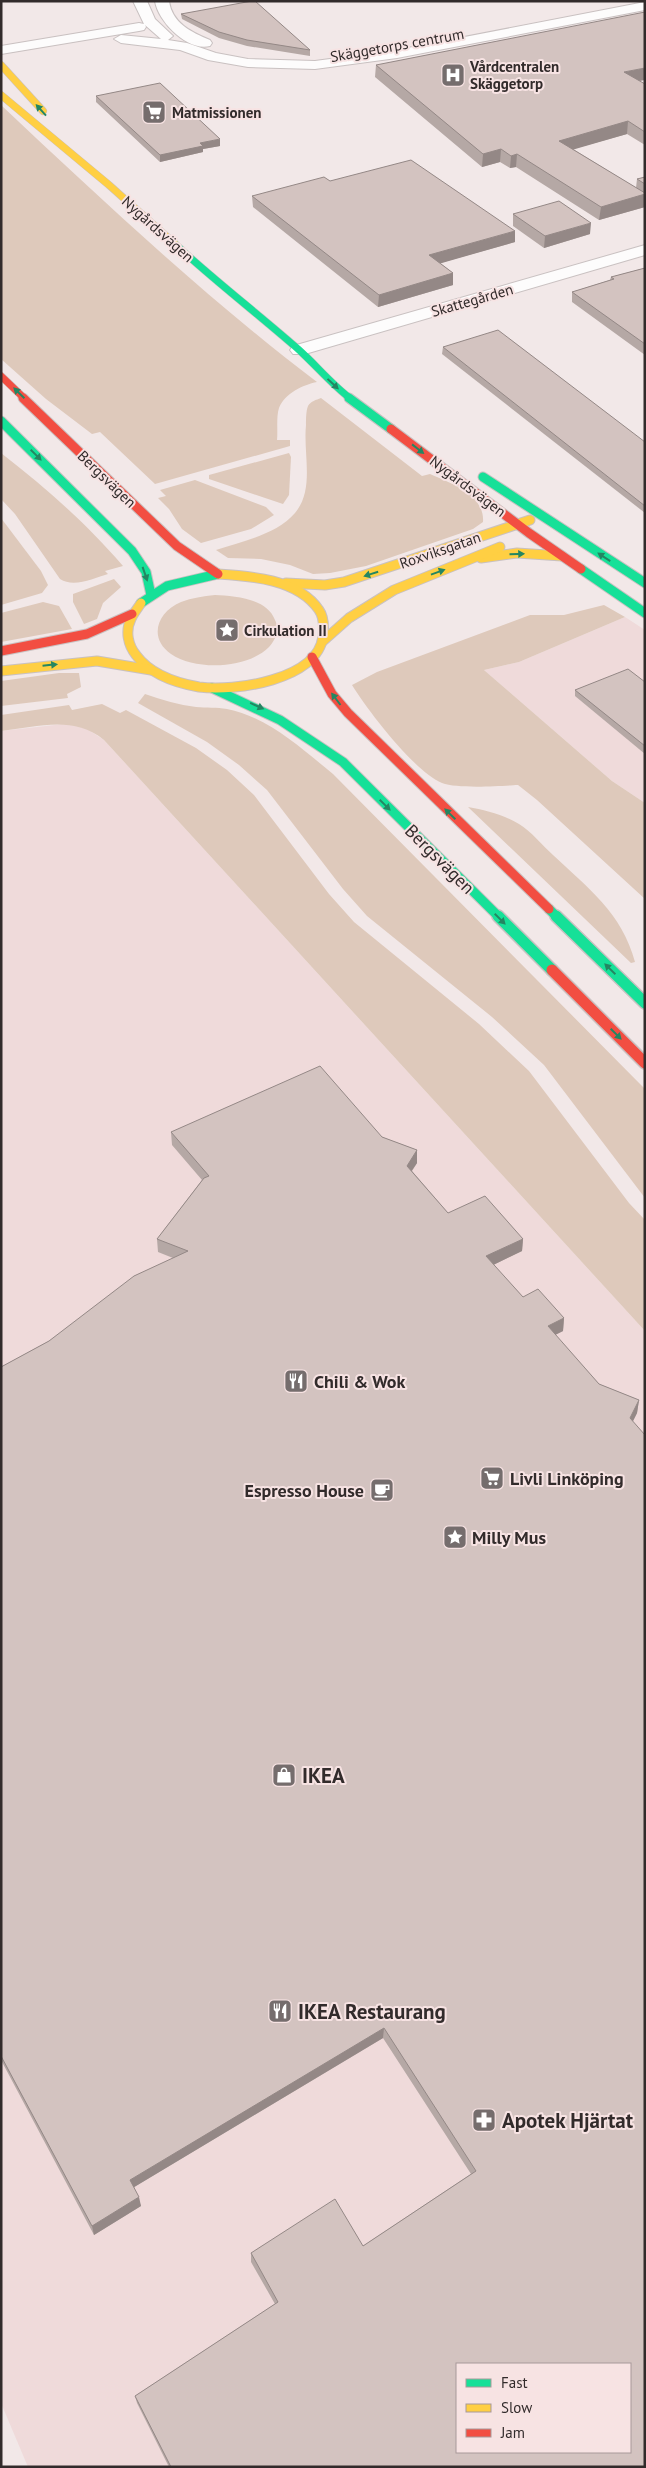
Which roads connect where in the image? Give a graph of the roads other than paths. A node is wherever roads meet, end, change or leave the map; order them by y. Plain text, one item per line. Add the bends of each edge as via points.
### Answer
1 (140, 1) edge
2 (162, 1) edge
3 (637, 8) edge
4 (173, 25) junction
5 (156, 27) junction
6 (118, 34) junction
7 (182, 46) junction
8 (1, 50) edge
9 (1, 60) edge
10 (1, 65) edge
11 (1, 95) edge
12 (109, 185) junction
13 (645, 250) edge
14 (299, 350) junction
15 (1, 376) edge
16 (344, 376) dead end
17 (1, 421) edge
18 (471, 468) dead end
19 (544, 517) junction
20 (517, 523) junction
21 (529, 533) junction
22 (563, 556) junction
23 (472, 560) junction
24 (218, 574) junction
25 (282, 583) junction
26 (645, 583) edge
27 (151, 595) junction
28 (645, 613) edge
29 (132, 614) junction
30 (322, 642) junction
31 (1, 651) edge
32 (312, 657) junction
33 (151, 670) junction
34 (1, 672) edge
35 (212, 688) junction
36 (645, 1003) edge
37 (645, 1063) edge

1 - 5 street, Skäggetorps centrum via 144,13
1 - 6 street, Skäggetorps centrum
2 - 4 street via 163,11
3 - 4 street, Skäggetorps centrum via 327,58 268,57 226,50 195,39
3 - 7 street, Skäggetorps centrum via 397,54 333,63 297,66 248,63 213,57
4 - 5 street, Skäggetorps centrum
5 - 6 street, Skäggetorps centrum
5 - 7 street, Skäggetorps centrum
6 - 7 street, Skäggetorps centrum
6 - 8 street, Skäggetorps centrum
6 - 9 street, Skäggetorps centrum
12 -> 10 street, Nygårdsvägen
11 - 12 street, Nygårdsvägen
12 - 14 street, Nygårdsvägen via 216,282
13 - 14 street, Skattegården
14 - 16 street, Nygårdsvägen
14 -> 20 street, Nygårdsvägen via 335,386
24 -> 15 street, Bergsvägen via 177,546
17 -> 27 street, Bergsvägen via 132,550 146,572
18 - 19 street, Nygårdsvägen
19 - 20 street, Roxviksgatan
19 - 21 street, Roxviksgatan
26 -> 19 street, Nygårdsvägen
20 - 21 street, Nygårdsvägen
20 -> 25 street, Roxviksgatan via 344,582 325,585
21 - 22 street, Nygårdsvägen
21 - 23 street, Roxviksgatan
23 -> 22 street, Roxviksgatan via 517,553
22 - 28 street, Nygårdsvägen
30 -> 23 street, Roxviksgatan via 349,618 394,590
24 - 25 street via 251,576
24 - 27 street via 181,581
25 - 30 street via 318,608 323,619
27 - 29 street
29 - 31 street via 87,634
29 - 33 street via 127,629 129,643 137,657
30 - 32 street
32 - 35 street via 298,668 259,684
36 -> 32 street via 348,713 332,694
34 -> 33 street via 97,661
33 - 35 street via 182,682
35 -> 37 street, Bergsvägen via 262,708 296,727 343,762

